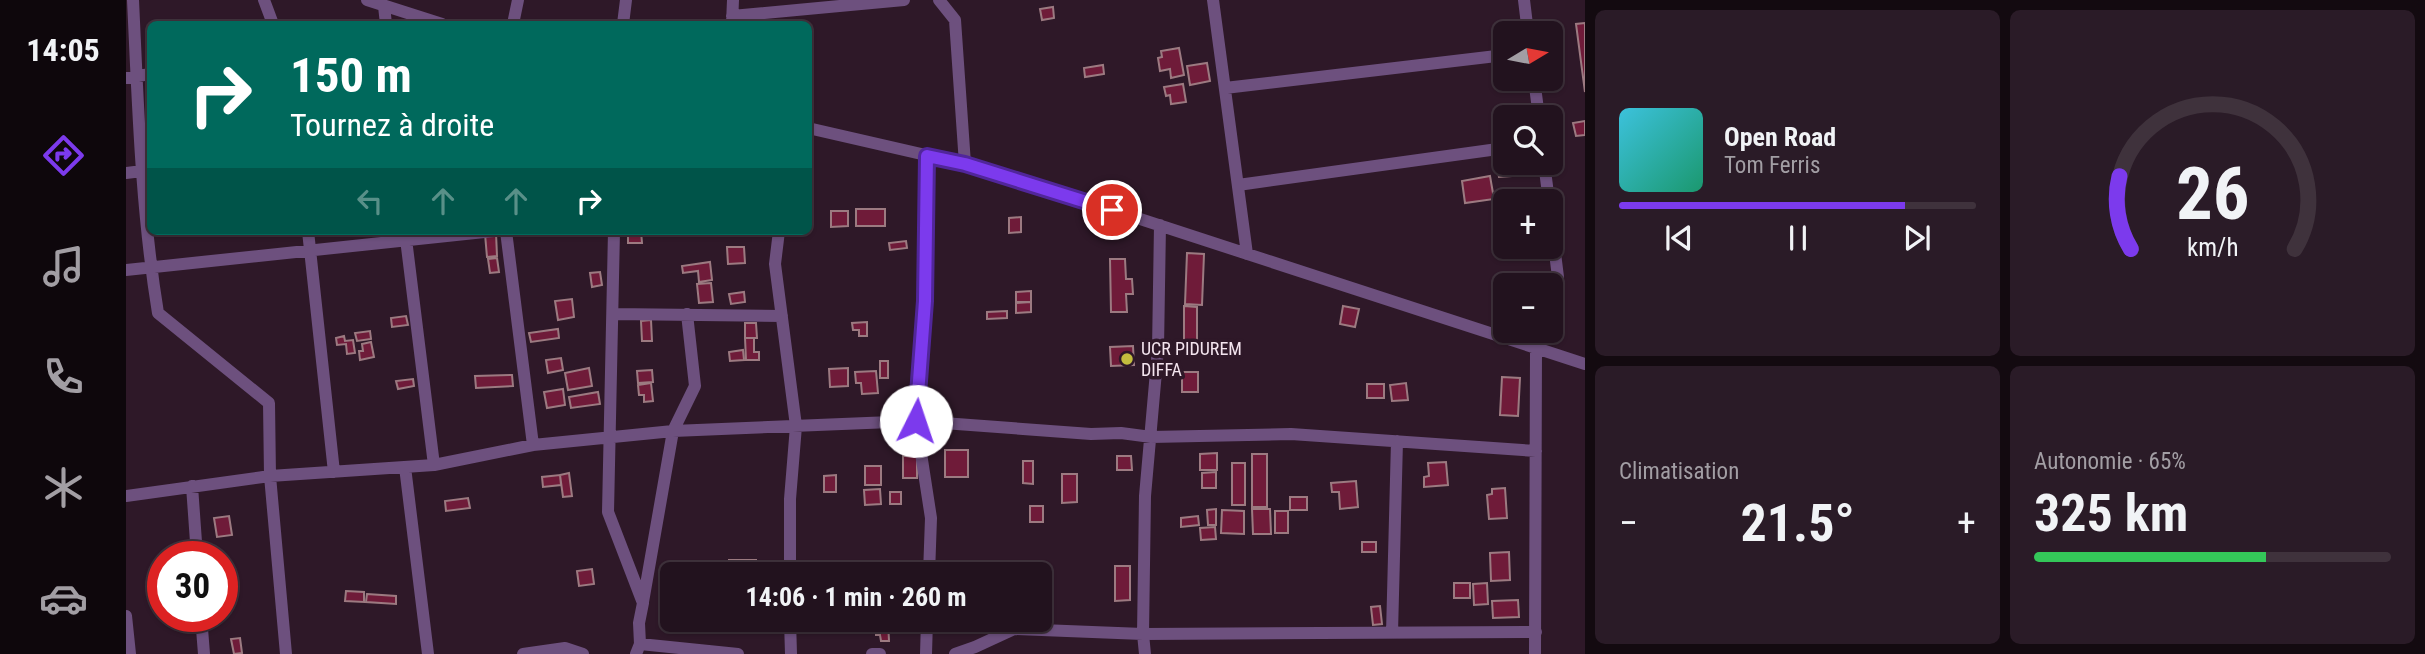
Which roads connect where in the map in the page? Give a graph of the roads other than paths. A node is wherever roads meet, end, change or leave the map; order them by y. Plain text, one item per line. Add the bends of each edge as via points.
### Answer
1 (133, 0) edge
2 (264, 0) edge
3 (367, 0) edge
4 (414, 0) edge
5 (518, 0) edge
6 (626, 0) edge
7 (733, 0) edge
8 (904, 0) edge
9 (939, 0) edge
10 (1213, 0) edge
11 (1524, 0) edge
12 (384, 6) junction
13 (413, 15) junction
14 (732, 20) edge
15 (272, 21) edge
16 (386, 21) edge
17 (432, 21) edge
18 (514, 21) edge
19 (624, 21) edge
20 (1527, 21) edge
21 (1493, 56) edge
22 (131, 77) edge
23 (1225, 88) junction
24 (812, 129) edge
25 (1493, 150) edge
26 (927, 156) junction
27 (965, 164) junction
28 (146, 170) edge
29 (126, 173) edge
30 (1238, 185) junction
31 (147, 190) edge
32 (1160, 225) junction
33 (149, 235) edge
34 (308, 235) edge
35 (423, 235) edge
36 (507, 235) edge
37 (614, 235) edge
38 (779, 235) edge
39 (405, 236) edge
40 (310, 251) junction
41 (1247, 254) junction
42 (151, 268) junction
43 (126, 270) edge
44 (612, 314) junction
45 (687, 314) junction
46 (782, 316) junction
47 (1538, 343) edge
48 (1536, 349) junction
49 (1585, 364) edge
50 (916, 421) junction
51 (796, 426) junction
52 (673, 431) junction
53 (1151, 437) junction
54 (611, 439) junction
55 (1397, 441) junction
56 (533, 445) junction
57 (1536, 451) junction
58 (434, 465) junction
59 (405, 467) junction
60 (334, 472) junction
61 (270, 476) junction
62 (192, 486) junction
63 (126, 496) edge
64 (196, 541) edge
65 (790, 562) edge
66 (929, 562) edge
67 (643, 603) junction
68 (126, 616) edge
69 (202, 632) edge
70 (790, 632) edge
71 (927, 632) edge
72 (1536, 632) junction
73 (1392, 633) junction
74 (1143, 634) junction
75 (638, 649) edge
76 (130, 654) edge
77 (204, 654) edge
78 (286, 654) edge
79 (428, 654) edge
80 (523, 654) edge
81 (583, 654) edge
82 (738, 654) edge
83 (790, 654) edge
84 (872, 654) edge
85 (880, 654) edge
86 (926, 654) edge
87 (955, 654) edge
88 (1145, 654) edge
89 (1535, 654) edge

1 - 22 street
2 - 15 street
3 - 12 street
4 - 13 street
5 - 18 street
6 - 19 street
7 - 14 street
8 - 14 street
9 - 27 street via 955,20
10 - 23 street
11 - 20 street
12 - 13 street
12 - 16 street
13 - 17 street
21 - 23 street
22 - 28 street
23 - 30 street
24 - 26 street
25 - 30 street
26 - 27 street
26 - 50 street via 925,301
27 - 32 street
28 - 29 street
28 - 31 street
30 - 41 street
32 - 41 street
32 - 53 street
33 - 42 street
34 - 40 street
35 - 39 street
36 - 56 street
37 - 44 street
38 - 46 street via 775,264
39 - 40 street
39 - 58 street
40 - 42 street
40 - 60 street
41 - 48 street
42 - 43 street
42 - 61 street via 158,313 269,403
44 - 45 street
44 - 54 street
45 - 46 street
45 - 52 street via 695,386
46 - 51 street
47 - 48 street
48 - 49 street
48 - 57 street
50 - 51 street
50 - 53 street
50 - 66 street via 931,518
51 - 52 street
51 - 65 street
52 - 54 street
52 - 67 street
53 - 55 street via 1292,434
53 - 74 street via 1145,496
54 - 56 street
54 - 67 street via 608,512
55 - 57 street
55 - 73 street
56 - 58 street
57 - 72 street
58 - 59 street
59 - 60 street
59 - 79 street
60 - 61 street
61 - 62 street
61 - 78 street
62 - 63 street
62 - 64 street
67 - 75 street
68 - 76 street
69 - 77 street
70 - 83 street
71 - 86 street
72 - 73 street
72 - 89 street
73 - 74 street
74 - 87 street via 1014,629
74 - 88 street
75 - 82 street
80 - 81 street via 565,648
84 - 85 street

